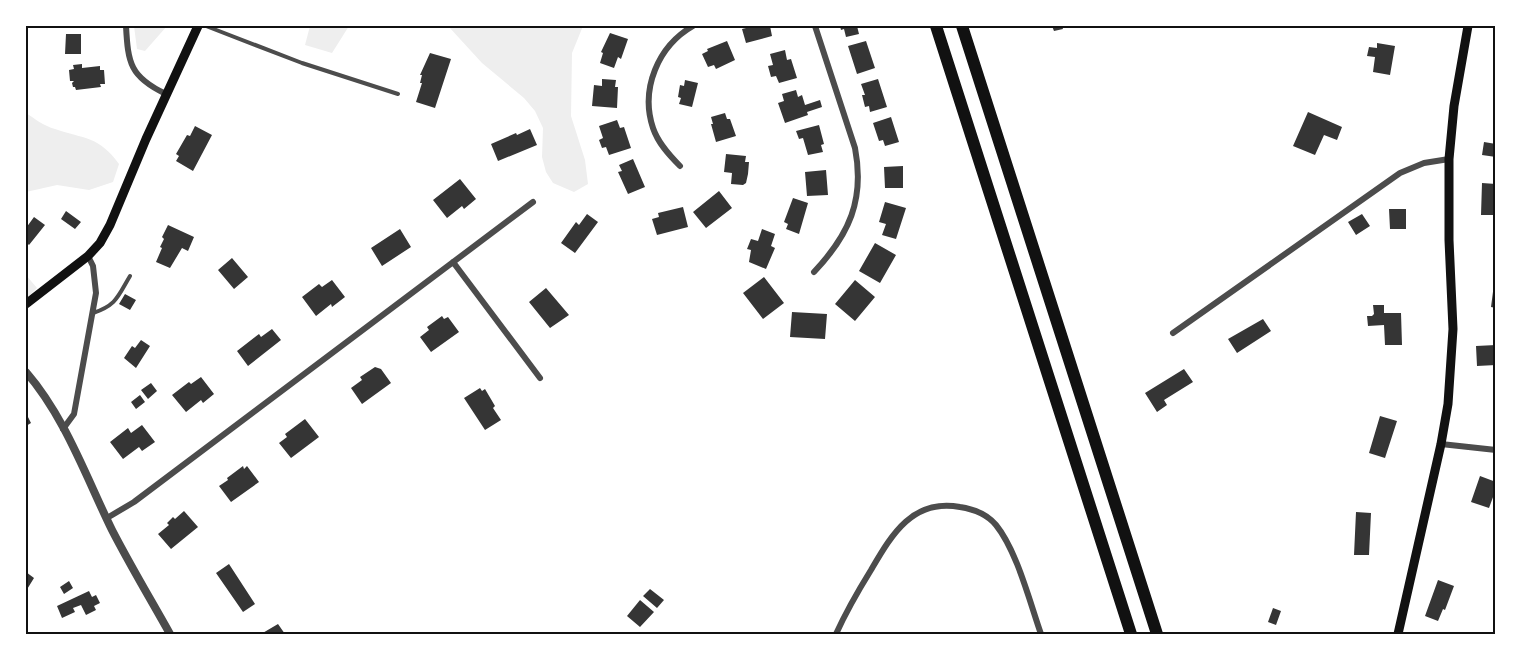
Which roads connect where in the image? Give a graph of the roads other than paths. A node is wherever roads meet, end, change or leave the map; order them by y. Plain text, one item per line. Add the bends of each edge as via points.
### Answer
1 (126, 26) edge
2 (198, 26) edge
3 (206, 26) edge
4 (693, 26) edge
5 (815, 26) edge
6 (936, 26) edge
7 (962, 26) edge
8 (1468, 26) edge
9 (166, 94) junction
10 (399, 94) dead end
11 (1449, 159) junction
12 (680, 166) dead end
13 (532, 202) dead end
14 (88, 256) junction
15 (453, 262) junction
16 (814, 272) dead end
17 (130, 276) dead end
18 (26, 304) edge
19 (93, 313) junction
20 (1173, 333) dead end
21 (26, 372) edge
22 (540, 378) dead end
23 (63, 429) junction
24 (1441, 444) junction
25 (1496, 450) edge
26 (107, 518) junction
27 (170, 634) edge
28 (836, 634) edge
29 (1041, 634) edge
30 (1131, 634) edge
31 (1157, 634) edge
32 (1398, 634) edge

1 - 9 street via 127,49 135,72
2 - 9 main road
3 - 10 lane
4 - 12 street via 665,50 655,70 650,95 653,128
5 - 16 street via 855,148 859,183 844,233
6 - 30 highway
7 - 31 highway
8 - 11 main road
9 - 14 main road via 110,225
11 - 20 street via 1400,172
11 - 24 main road via 1452,352
13 - 15 street
14 - 18 main road
14 - 19 street via 96,278
15 - 22 street
15 - 26 street via 134,502
17 - 19 lane via 107,308
19 - 23 street via 74,414
21 - 23 street
23 - 26 street
24 - 25 street
24 - 32 main road
26 - 27 street
28 - 29 street via 850,604 899,526 925,510 955,506 982,514 1003,535

